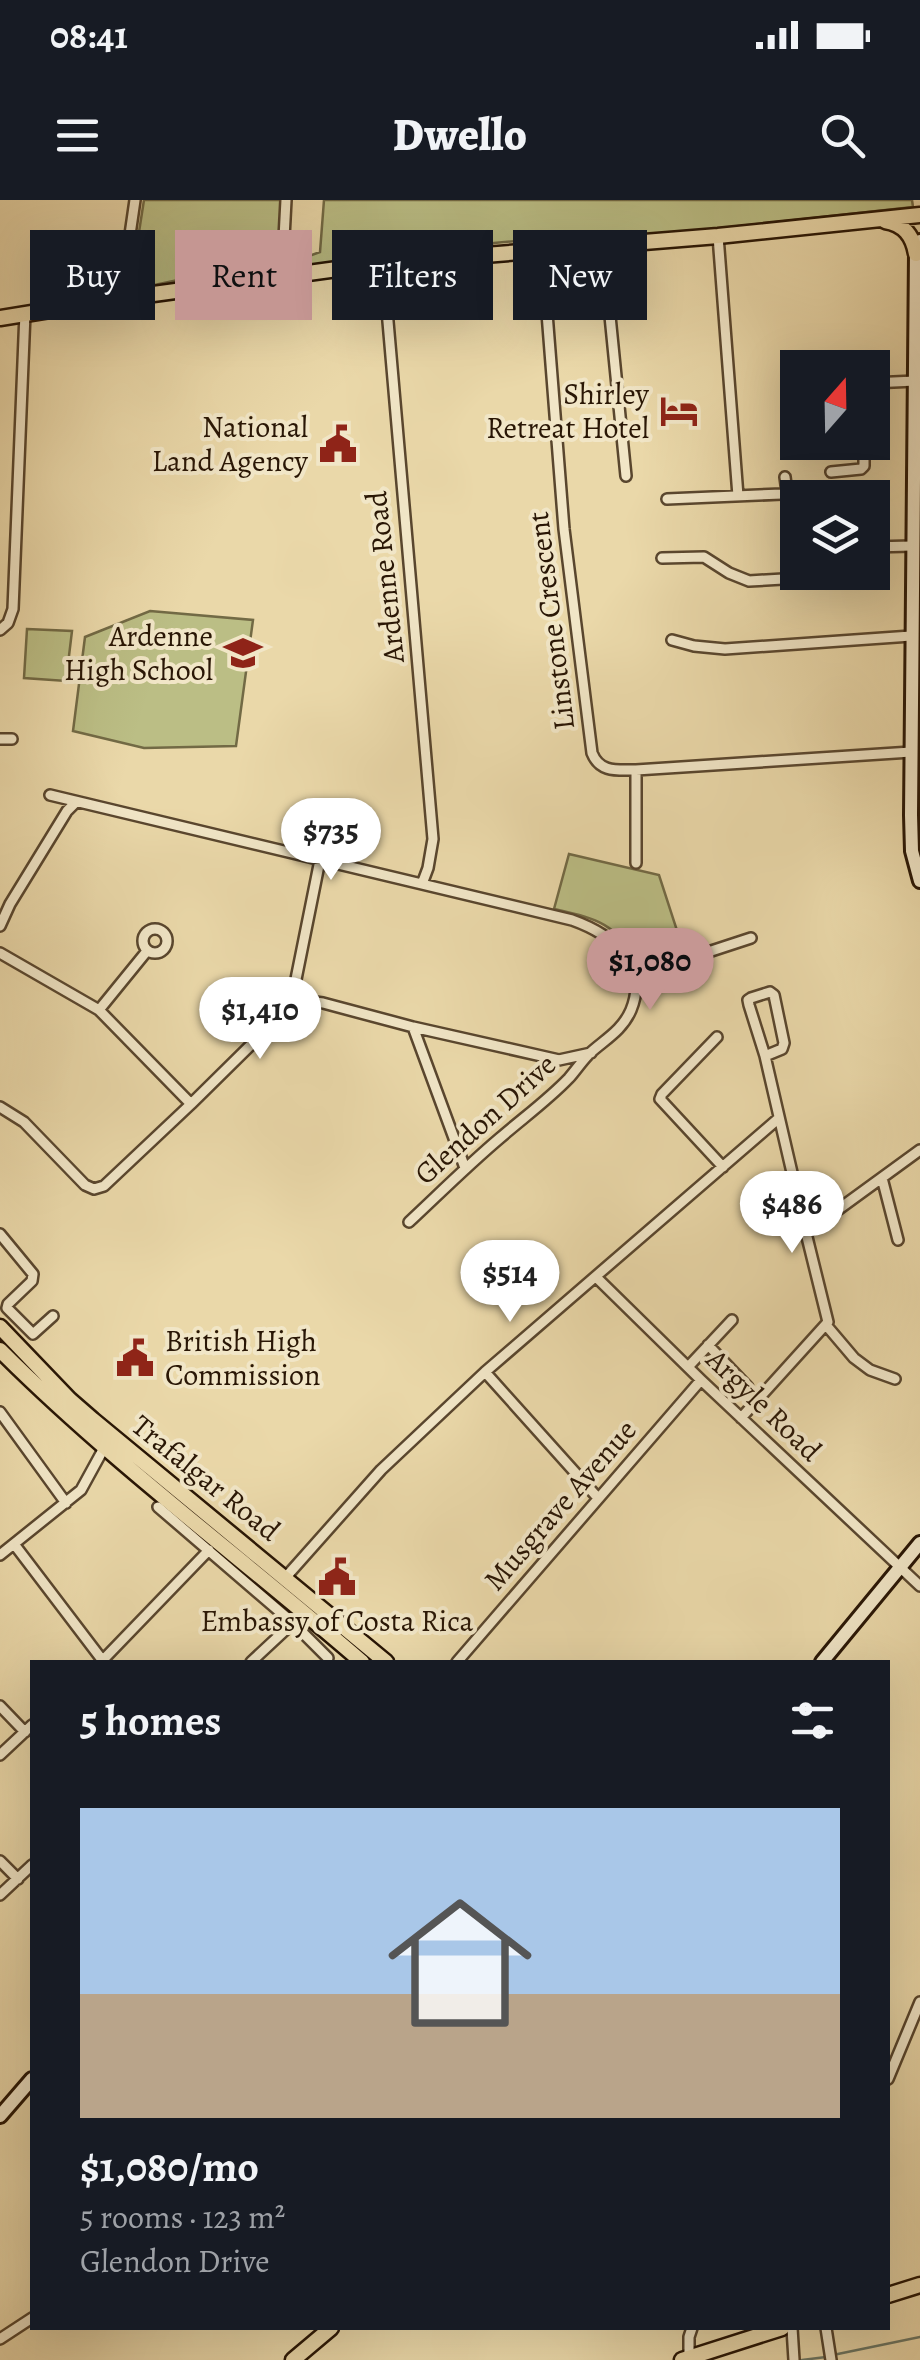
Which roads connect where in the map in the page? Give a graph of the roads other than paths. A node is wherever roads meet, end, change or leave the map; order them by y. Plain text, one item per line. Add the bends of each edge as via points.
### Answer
1 (135, 200) edge
2 (286, 200) edge
3 (920, 215) edge
4 (882, 220) junction
5 (131, 230) edge
6 (284, 230) edge
7 (718, 236) junction
8 (647, 242) edge
9 (918, 247) edge
10 (30, 312) edge
11 (25, 313) junction
12 (0, 318) edge
13 (387, 320) edge
14 (548, 320) edge
15 (610, 320) edge
16 (916, 382) junction
17 (890, 383) edge
18 (864, 460) edge
19 (831, 472) dead end
20 (626, 476) dead end
21 (784, 477) dead end
22 (738, 496) junction
23 (667, 499) dead end
24 (890, 548) edge
25 (915, 550) edge
26 (662, 558) dead end
27 (780, 579) edge
28 (916, 592) edge
29 (0, 630) edge
30 (672, 640) dead end
31 (914, 641) edge
32 (12, 739) dead end
33 (0, 740) edge
34 (911, 752) junction
35 (636, 770) junction
36 (50, 796) dead end
37 (916, 798) edge
38 (76, 802) junction
39 (320, 860) junction
40 (636, 863) dead end
41 (920, 881) edge
42 (422, 884) junction
43 (0, 926) edge
44 (751, 938) dead end
45 (147, 951) dead end
46 (0, 953) edge
47 (635, 976) junction
48 (292, 999) junction
49 (100, 1010) junction
50 (412, 1028) junction
51 (717, 1037) dead end
52 (591, 1052) junction
53 (765, 1056) junction
54 (191, 1104) junction
55 (0, 1107) edge
56 (779, 1118) junction
57 (920, 1150) edge
58 (722, 1167) junction
59 (466, 1168) junction
60 (882, 1178) junction
61 (409, 1222) dead end
62 (806, 1233) junction
63 (0, 1234) edge
64 (898, 1240) dead end
65 (596, 1277) junction
66 (53, 1316) dead end
67 (732, 1320) dead end
68 (826, 1325) junction
69 (0, 1327) edge
70 (708, 1346) junction
71 (0, 1350) edge
72 (688, 1367) junction
73 (486, 1372) junction
74 (895, 1379) dead end
75 (701, 1380) junction
76 (748, 1387) dead end
77 (0, 1412) edge
78 (742, 1418) junction
79 (104, 1448) junction
80 (598, 1498) junction
81 (66, 1503) junction
82 (158, 1507) dead end
83 (920, 1543) edge
84 (14, 1544) junction
85 (209, 1550) junction
86 (0, 1555) edge
87 (899, 1568) junction
88 (285, 1578) junction
89 (920, 1586) edge
90 (299, 1618) junction
91 (328, 1658) dead end
92 (101, 1660) edge
93 (104, 1660) edge
94 (253, 1660) edge
95 (359, 1660) edge
96 (384, 1660) edge
97 (459, 1660) edge
98 (824, 1660) edge
99 (0, 1706) edge
100 (29, 1728) edge
101 (0, 1754) edge
102 (0, 1861) edge
103 (30, 1867) edge
104 (18, 1879) junction
105 (0, 1895) edge
106 (920, 2002) edge
107 (890, 2074) edge
108 (30, 2081) edge
109 (0, 2116) edge
110 (920, 2286) edge
111 (890, 2294) edge
112 (30, 2319) edge
113 (691, 2330) edge
114 (776, 2330) edge
115 (792, 2330) edge
116 (826, 2330) edge
117 (320, 2331) edge
118 (0, 2340) edge
119 (794, 2358) edge
120 (686, 2359) edge
121 (293, 2360) edge
122 (831, 2360) edge

1 - 5 street
2 - 6 street
3 - 4 main road
4 - 7 main road
4 - 9 main road via 902,227
7 - 8 main road
7 - 22 street
9 - 16 main road
10 - 11 main road
11 - 12 main road
11 - 29 street via 12,609
13 - 42 street, Ardenne Road via 433,840
14 - 35 street, Linstone Crescent via 564,529 592,752 606,769
15 - 20 street
16 - 17 street
16 - 25 main road
18 - 19 street via 860,468
21 - 22 street via 785,494
22 - 23 street
24 - 25 street
25 - 28 main road
26 - 27 street via 704,557 750,581
28 - 31 main road
30 - 31 street via 724,649
31 - 34 main road
32 - 33 street
34 - 35 street, Linstone Crescent
34 - 37 main road
35 - 40 street
36 - 38 street
37 - 41 main road via 912,851
38 - 39 street
38 - 43 street
39 - 42 street
39 - 48 street
42 - 47 street via 597,929 622,950
44 - 47 street
45 - 49 street
46 - 49 street
47 - 52 street, Glendon Drive via 631,1010
48 - 50 street
48 - 54 street
49 - 54 street
50 - 52 street via 559,1060
50 - 59 street
51 - 58 street via 660,1099
52 - 59 street, Glendon Drive
53 - 53 street via 748,1000 770,992 784,1043
53 - 56 street
54 - 55 street via 104,1186 94,1188
56 - 58 street
56 - 62 street
57 - 60 street
58 - 65 street
59 - 61 street, Glendon Drive
60 - 62 street
60 - 64 street
62 - 68 street
63 - 66 street via 33,1274 7,1308 33,1334
65 - 72 street, Argyle Road
65 - 73 street
67 - 70 street
68 - 74 street via 854,1358
68 - 78 street
69 - 88 main road, Trafalgar Road via 70,1400
70 - 72 street
70 - 76 street
71 - 79 main road, Trafalgar Road
72 - 75 street, Argyle Road
73 - 80 street
73 - 88 street via 381,1470
75 - 78 street, Argyle Road
75 - 80 street, Musgrave Avenue
77 - 81 street
78 - 87 street, Argyle Road
79 - 81 street
79 - 90 main road, Trafalgar Road
80 - 97 street, Musgrave Avenue
81 - 84 street
82 - 85 street
83 - 87 main road
84 - 86 street
84 - 92 street
85 - 90 street
85 - 93 street
87 - 89 street, Argyle Road
87 - 98 main road
88 - 96 main road, Trafalgar Road
90 - 91 street
90 - 94 street
90 - 95 main road, Trafalgar Road
99 - 100 street
100 - 101 street
102 - 104 street
103 - 104 street
104 - 105 street
106 - 107 street
108 - 109 main road
110 - 111 main road
112 - 118 street
113 - 120 street
114 - 120 main road
115 - 119 street
116 - 122 street
117 - 121 main road

